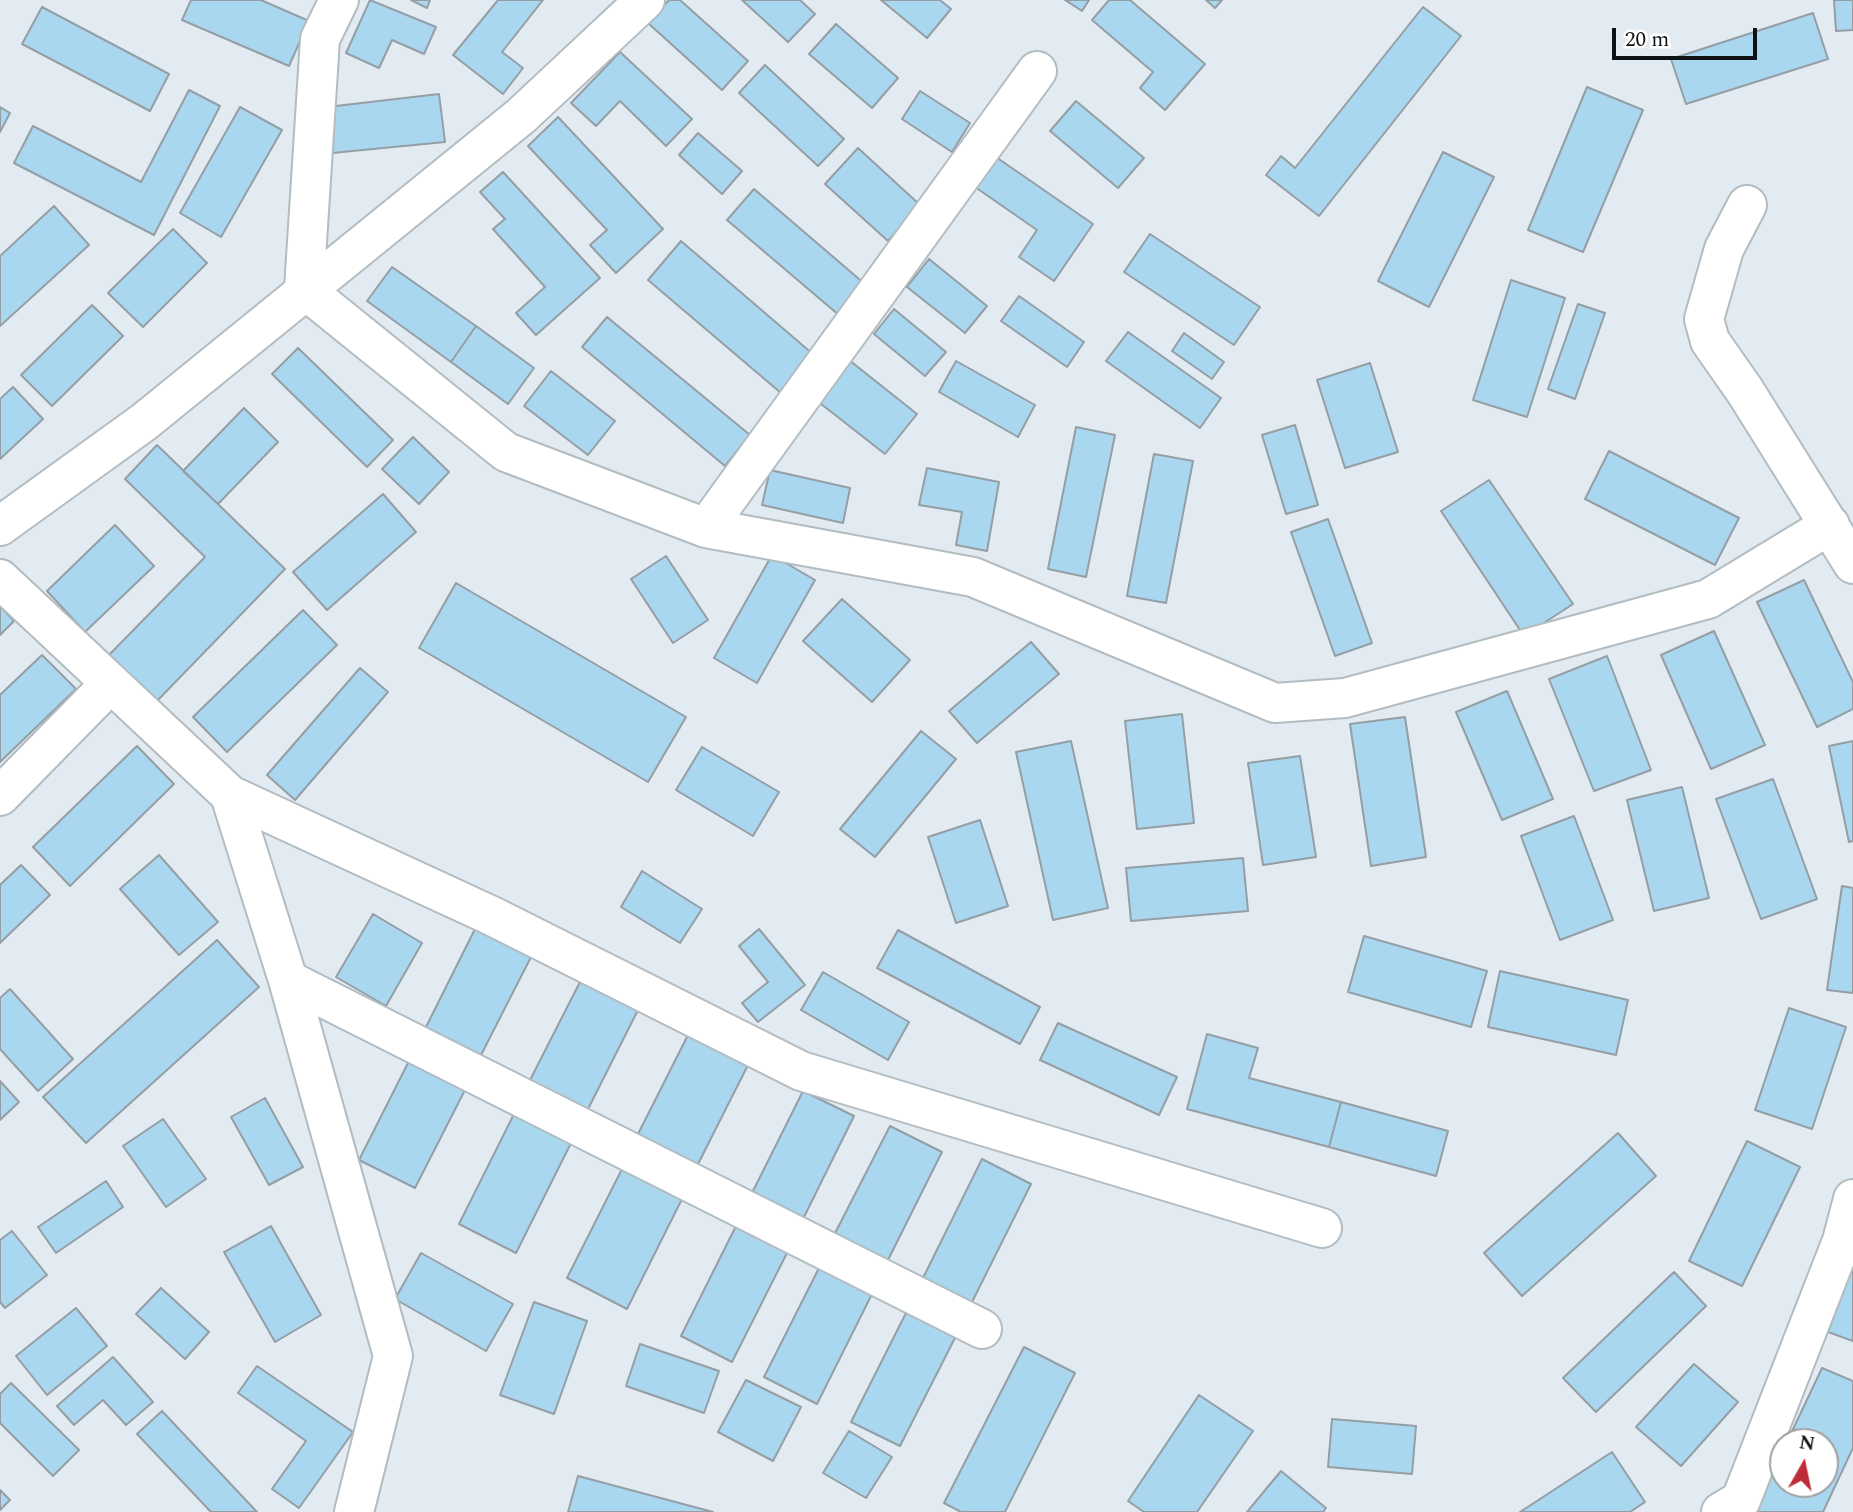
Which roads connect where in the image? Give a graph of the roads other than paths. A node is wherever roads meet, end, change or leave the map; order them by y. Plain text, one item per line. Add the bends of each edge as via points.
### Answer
1 (339, 0) edge
2 (645, 0) edge
3 (1037, 71) dead end
4 (1747, 205) dead end
5 (304, 289) junction
6 (1830, 525) junction
7 (0, 526) edge
8 (706, 528) junction
9 (1853, 564) edge
10 (0, 579) edge
11 (111, 684) junction
12 (230, 795) junction
13 (0, 796) edge
14 (288, 980) junction
15 (1853, 1199) edge
16 (1322, 1228) dead end
17 (982, 1329) dead end
18 (354, 1512) edge
19 (1721, 1512) edge

1 - 5 street via 320,39
2 - 5 street via 521,116
3 - 8 street
4 - 6 street via 1724,249 1704,319 1710,341
5 - 7 street via 144,422
5 - 8 street via 506,452
6 - 8 street via 1708,599 1345,698 1275,703 973,577
6 - 9 street
10 - 11 street
11 - 12 street
11 - 13 street
12 - 14 street
12 - 16 street via 492,916 800,1071
14 - 17 street
14 - 18 street via 393,1356
15 - 19 street via 1842,1241 1741,1500

